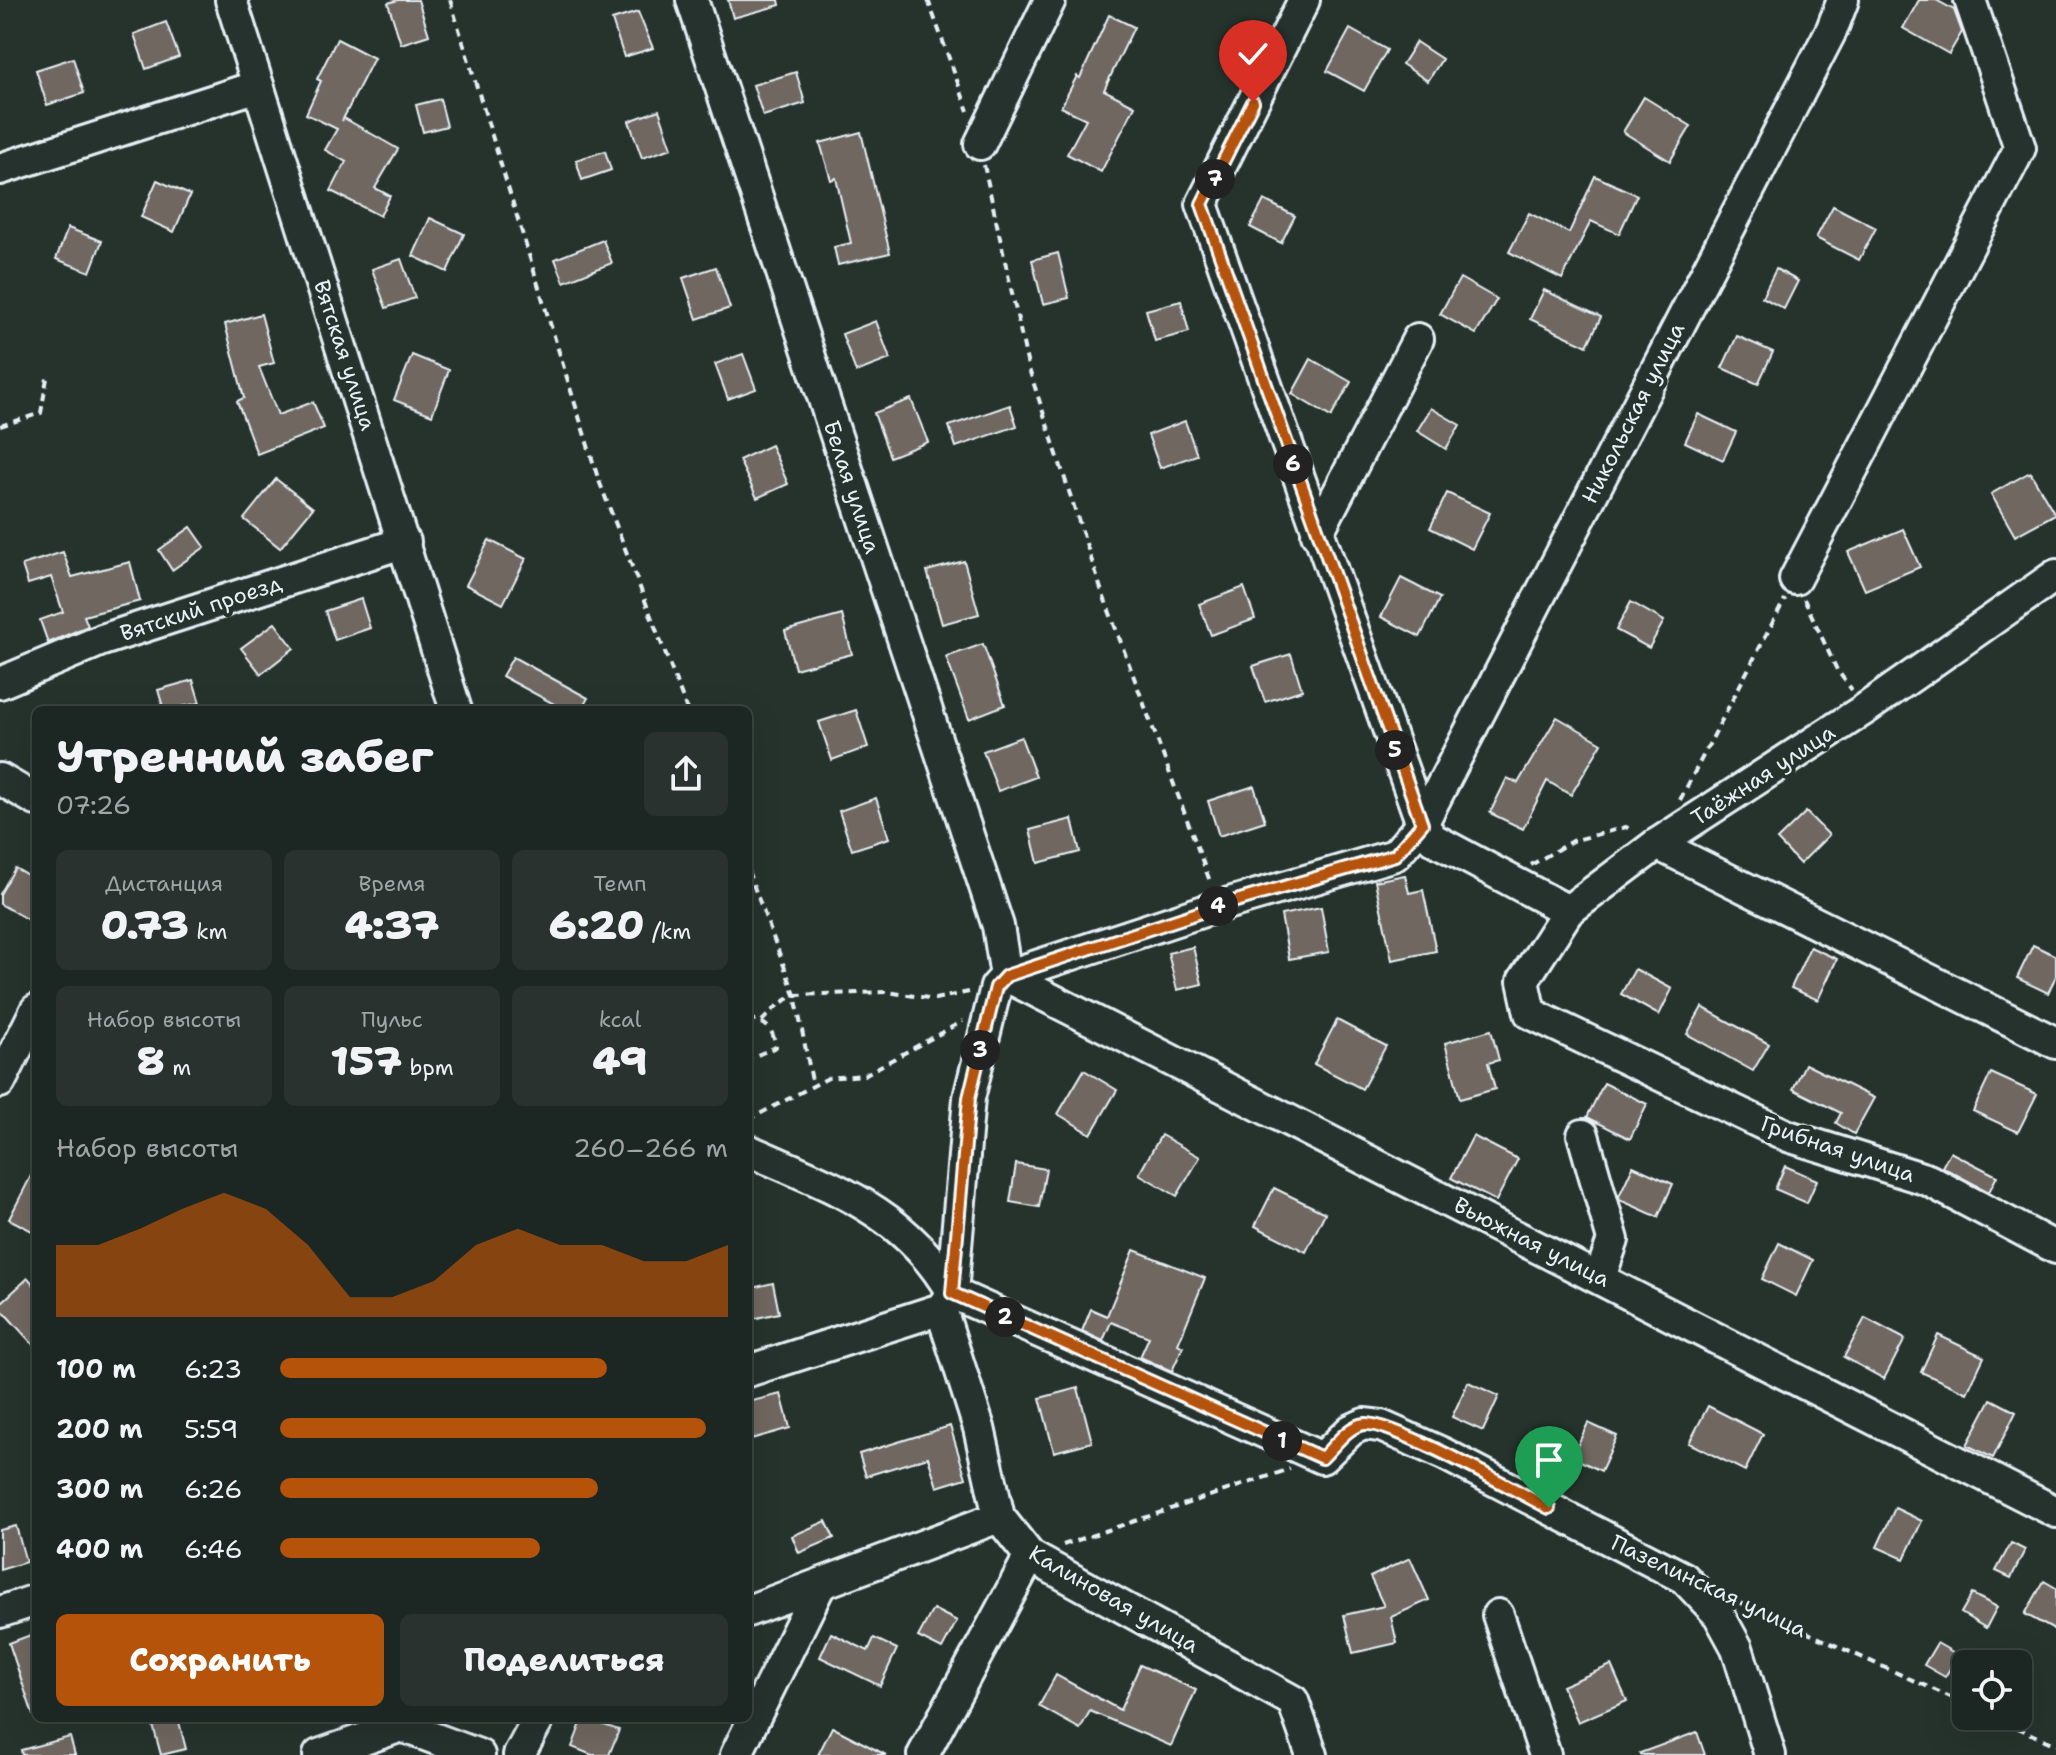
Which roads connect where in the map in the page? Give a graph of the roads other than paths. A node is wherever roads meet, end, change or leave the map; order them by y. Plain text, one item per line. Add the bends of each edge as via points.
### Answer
1 (231, 0) edge
2 (692, 0) edge
3 (1050, 0) edge
4 (1304, 0) edge
5 (1843, 0) edge
6 (1970, 0) edge
7 (258, 86) junction
8 (980, 144) road end
9 (0, 169) edge
10 (1418, 339) dead end
11 (1317, 534) junction
12 (405, 542) junction
13 (2056, 575) edge
14 (1795, 579) road end
15 (0, 683) edge
16 (455, 706) edge
17 (0, 779) edge
18 (32, 798) edge
19 (1422, 824) junction
20 (1657, 844) junction
21 (1568, 911) junction
22 (997, 990) junction
23 (1530, 1013) joint
24 (32, 1018) edge
25 (2056, 1043) edge
26 (0, 1082) edge
27 (1583, 1135) dead end
28 (752, 1152) edge
29 (2056, 1248) edge
30 (1600, 1277) junction
31 (947, 1301) junction
32 (752, 1370) edge
33 (2056, 1512) edge
34 (999, 1517) junction
35 (1030, 1556) junction
36 (820, 1585) junction
37 (32, 1601) edge
38 (752, 1610) edge
39 (0, 1612) edge
40 (1498, 1615) dead end
41 (537, 1722) edge
42 (931, 1752) edge
43 (319, 1755) edge
44 (479, 1755) edge
45 (519, 1755) edge
46 (736, 1755) edge
47 (1312, 1755) edge
48 (1545, 1755) edge
49 (1770, 1755) edge

1 - 7 street, Вятская улица
2 - 22 street, Белая улица via 998,926
3 - 8 street
4 - 11 street via 1202,204
5 - 19 street, Никольская улица
6 - 14 street via 2020,148
7 - 9 street
7 - 12 street, Вятская улица
10 - 11 street
11 - 19 street
12 - 15 street, Вятский проезд via 102,640
12 - 16 street, Вятская улица
13 - 20 street, Таёжная улица via 1865,709
17 - 18 street
19 - 21 street via 1433,839
19 - 22 street, Никольская улица via 1395,855 1219,906
20 - 21 street, Таёжная улица
20 - 25 street
21 - 23 street, Таёжная улица via 1523,981
22 - 30 street, Вьюжная улица
22 - 31 street via 969,1098
23 - 29 street, Грибная улица via 1788,1136 1928,1180
24 - 26 street
27 - 30 street via 1613,1240
28 - 31 street via 843,1192 904,1231 937,1266
30 - 33 street, Вьюжная улица
31 - 32 street
31 - 34 street, Калиновая улица
31 - 49 street, Пазелинская улица via 1322,1458 1351,1430 1364,1424 1381,1426 1684,1578 1719,1615 1737,1648
34 - 35 street, Калиновая улица
34 - 36 street
35 - 42 street
35 - 47 street, Калиновая улица via 1293,1701
36 - 38 street
36 - 46 street
37 - 39 street
40 - 48 street
41 - 45 street
43 - 44 street via 401,1726

